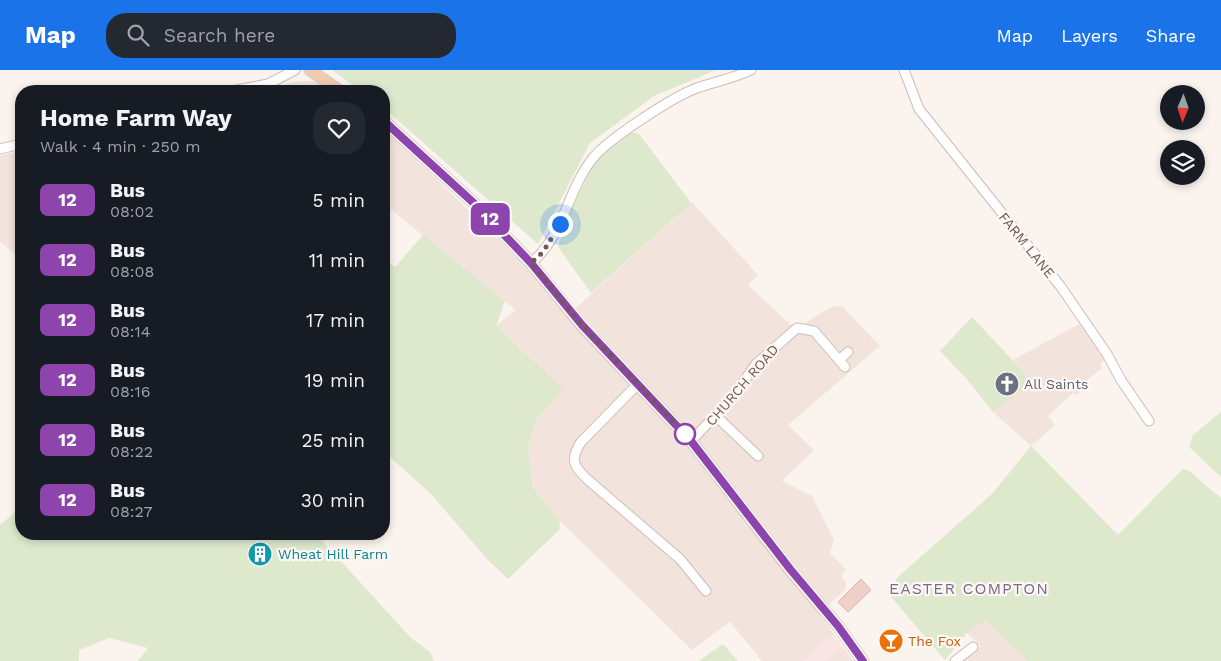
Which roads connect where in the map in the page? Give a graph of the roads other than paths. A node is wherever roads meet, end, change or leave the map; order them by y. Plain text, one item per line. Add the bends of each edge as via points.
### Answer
1 (295, 70) edge
2 (310, 70) edge
3 (751, 70) edge
4 (904, 70) edge
5 (263, 85) edge
6 (331, 85) edge
7 (390, 126) edge
8 (15, 145) edge
9 (0, 149) edge
10 (531, 263) junction
11 (848, 352) dead end
12 (839, 360) junction
13 (845, 367) dead end
14 (638, 384) junction
15 (716, 416) junction
16 (1149, 421) dead end
17 (691, 441) junction
18 (758, 456) dead end
19 (706, 591) dead end
20 (973, 646) dead end
21 (863, 661) edge
22 (956, 661) edge

1 - 5 street
2 - 6 main road
3 - 10 street via 679,97 605,147 584,172 560,224 543,252
4 - 16 street, FARM LANE via 919,109 1061,287
7 - 10 main road via 477,206
8 - 9 street
10 - 14 main road via 582,325
11 - 12 street
12 - 13 street, CHURCH ROAD
12 - 15 street, CHURCH ROAD via 814,331 797,328 756,364
14 - 17 main road
14 - 19 street via 582,442 575,452 575,463 578,471 680,559
15 - 17 street, CHURCH ROAD
15 - 18 street
17 - 21 main road
20 - 22 street

